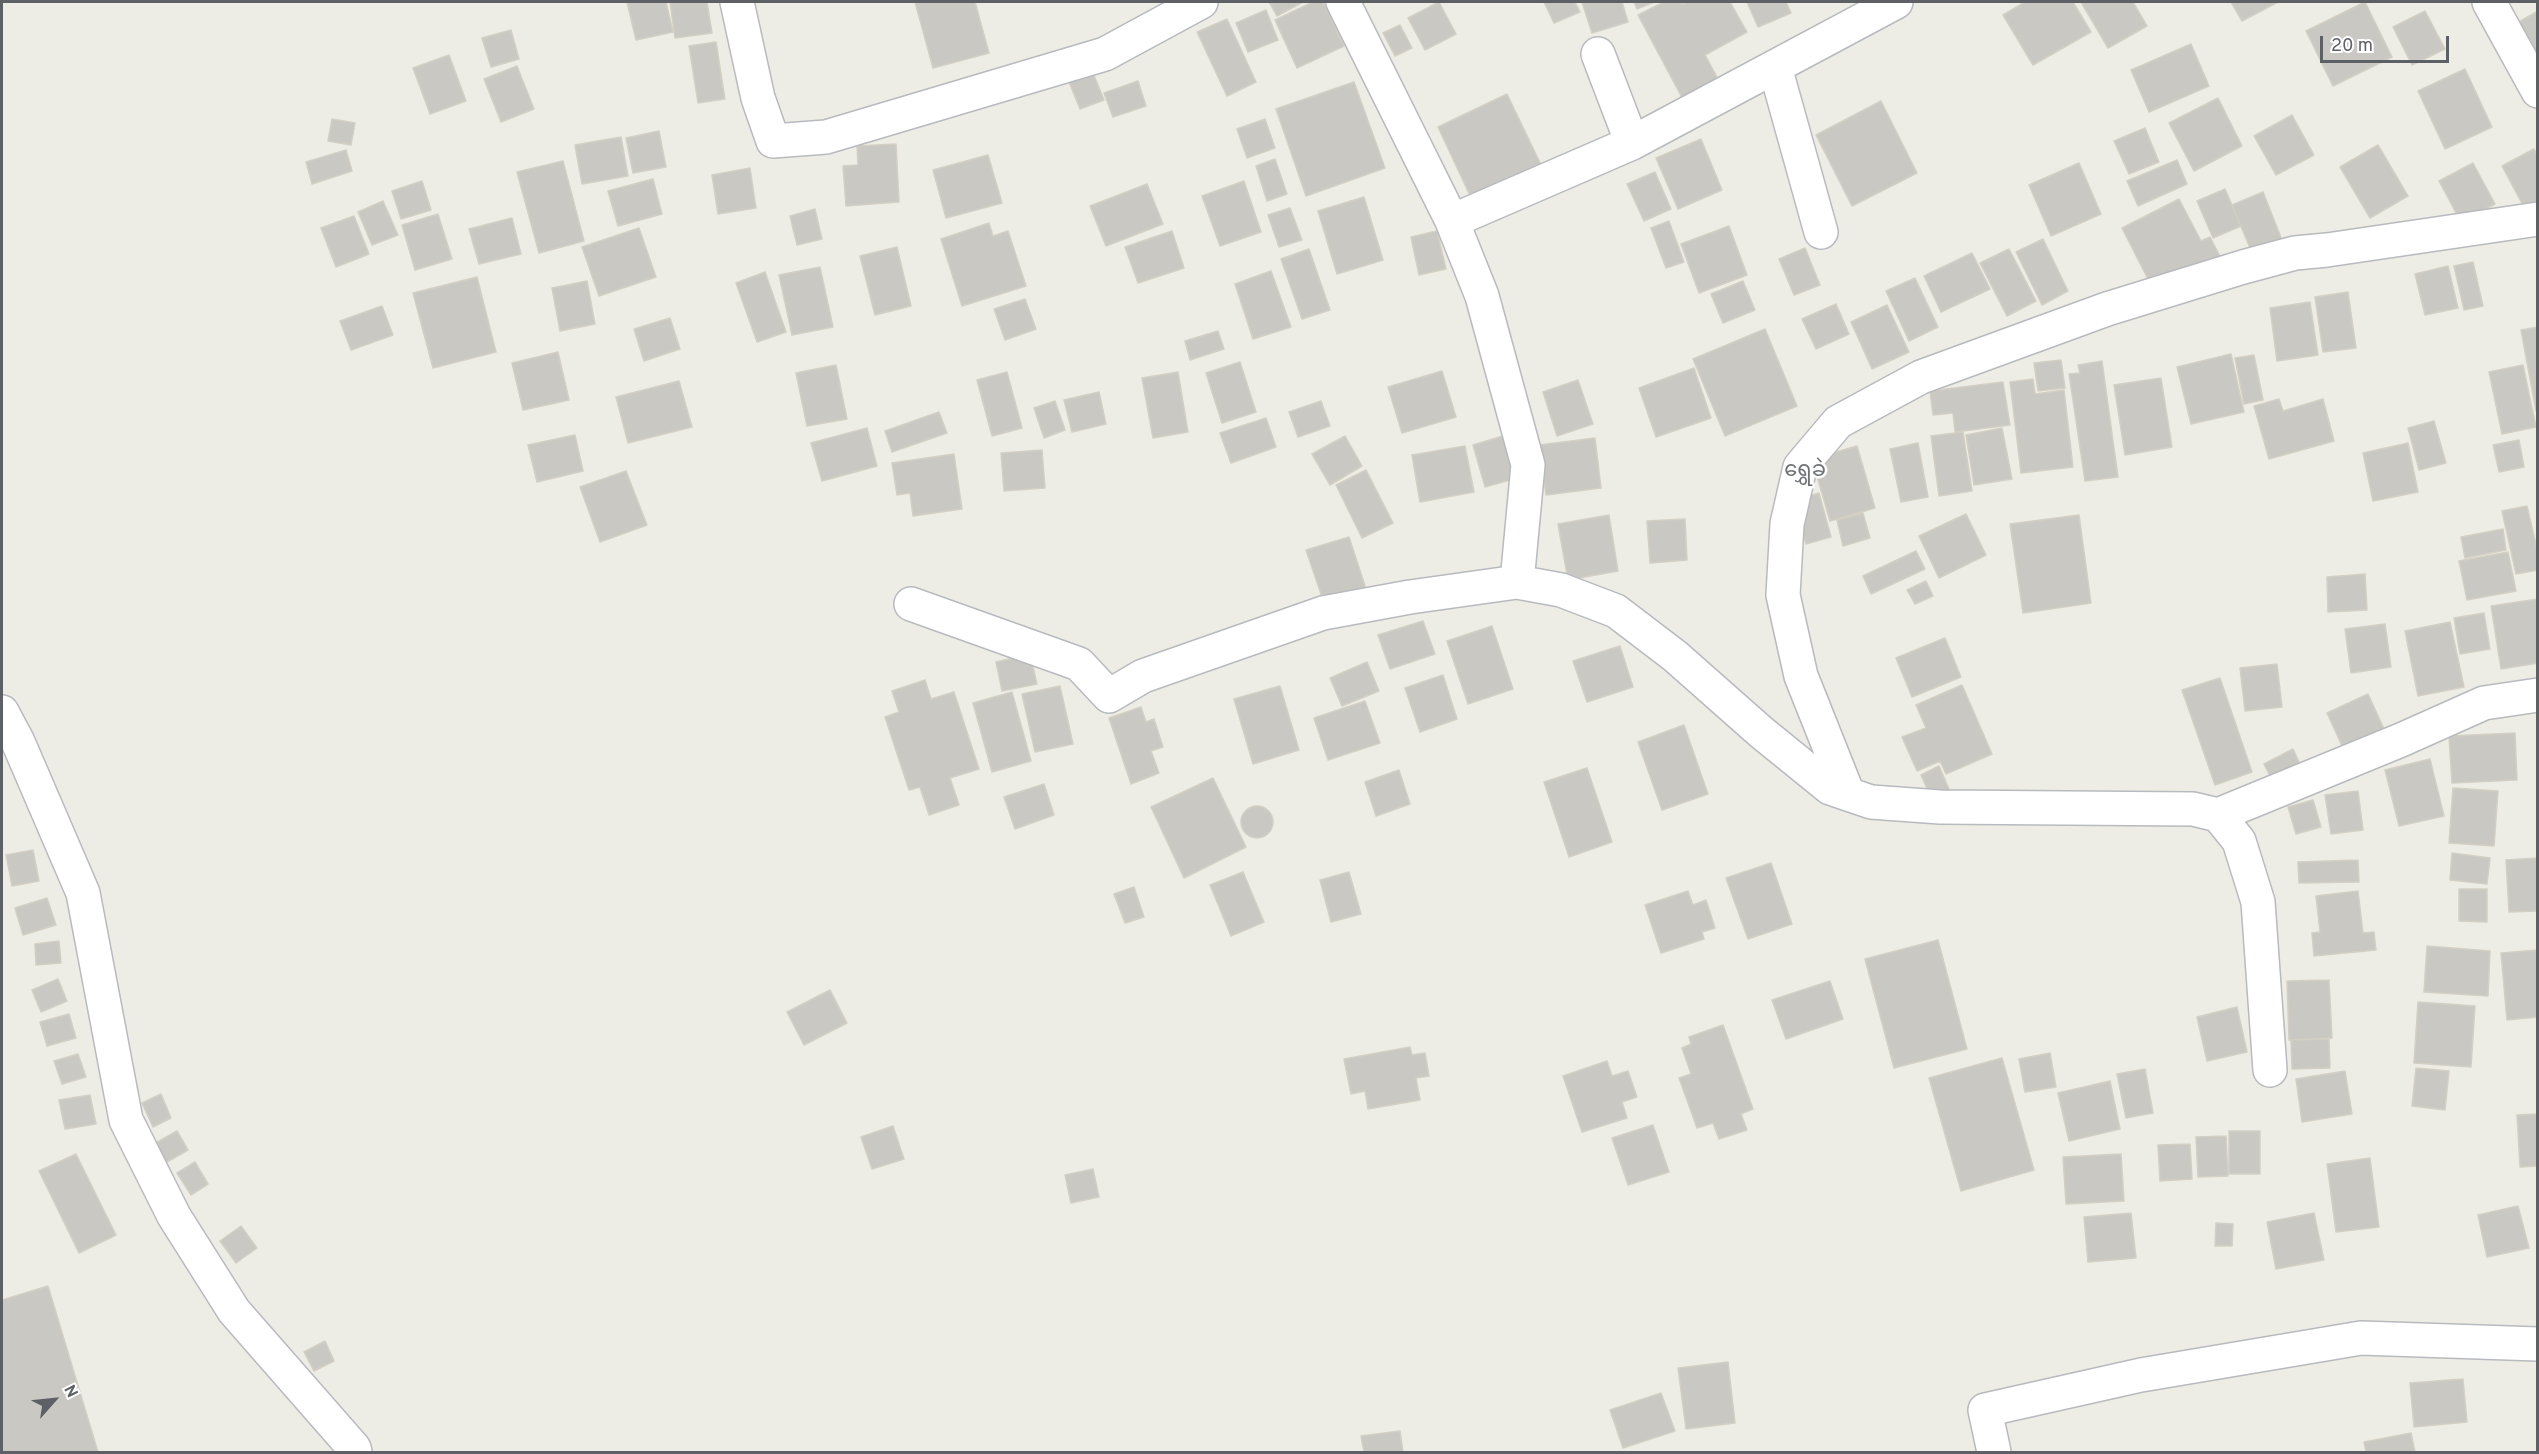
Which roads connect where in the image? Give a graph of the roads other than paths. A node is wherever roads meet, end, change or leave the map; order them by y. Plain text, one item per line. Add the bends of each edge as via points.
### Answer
1 (737, 2) edge
2 (1201, 2) edge
3 (1343, 2) edge
4 (1896, 2) edge
5 (2489, 2) edge
6 (1598, 54) dead end
7 (1775, 67) junction
8 (2538, 91) edge
9 (1632, 143) junction
10 (2538, 219) edge
11 (1452, 221) junction
12 (1821, 232) dead end
13 (1517, 582) junction
14 (911, 604) dead end
15 (2538, 695) edge
16 (2, 712) edge
17 (1848, 794) junction
18 (2218, 815) junction
19 (2270, 1070) dead end
20 (2538, 1344) edge
21 (355, 1452) edge
22 (1994, 1452) edge

1 - 2 street via 758,98 773,141 826,137 1106,54
3 - 11 street
4 - 7 street
5 - 8 street
6 - 9 street
7 - 9 street
7 - 12 street
9 - 11 street
10 - 17 street via 2295,253 2243,267 2107,309 1921,377 1838,422 1800,467 1787,524 1782,595 1801,676
11 - 13 street via 1482,296 1528,465
13 - 14 street via 1323,614 1143,676 1109,696 1079,664
13 - 17 street via 1561,590 1616,611 1830,788
15 - 18 street via 2484,703
16 - 21 street via 83,893 126,1120 174,1216 234,1311
17 - 18 street via 1871,802 1940,807 2193,809
18 - 19 street via 2239,841 2258,902
20 - 22 street via 2361,1338 2141,1375 1985,1410

